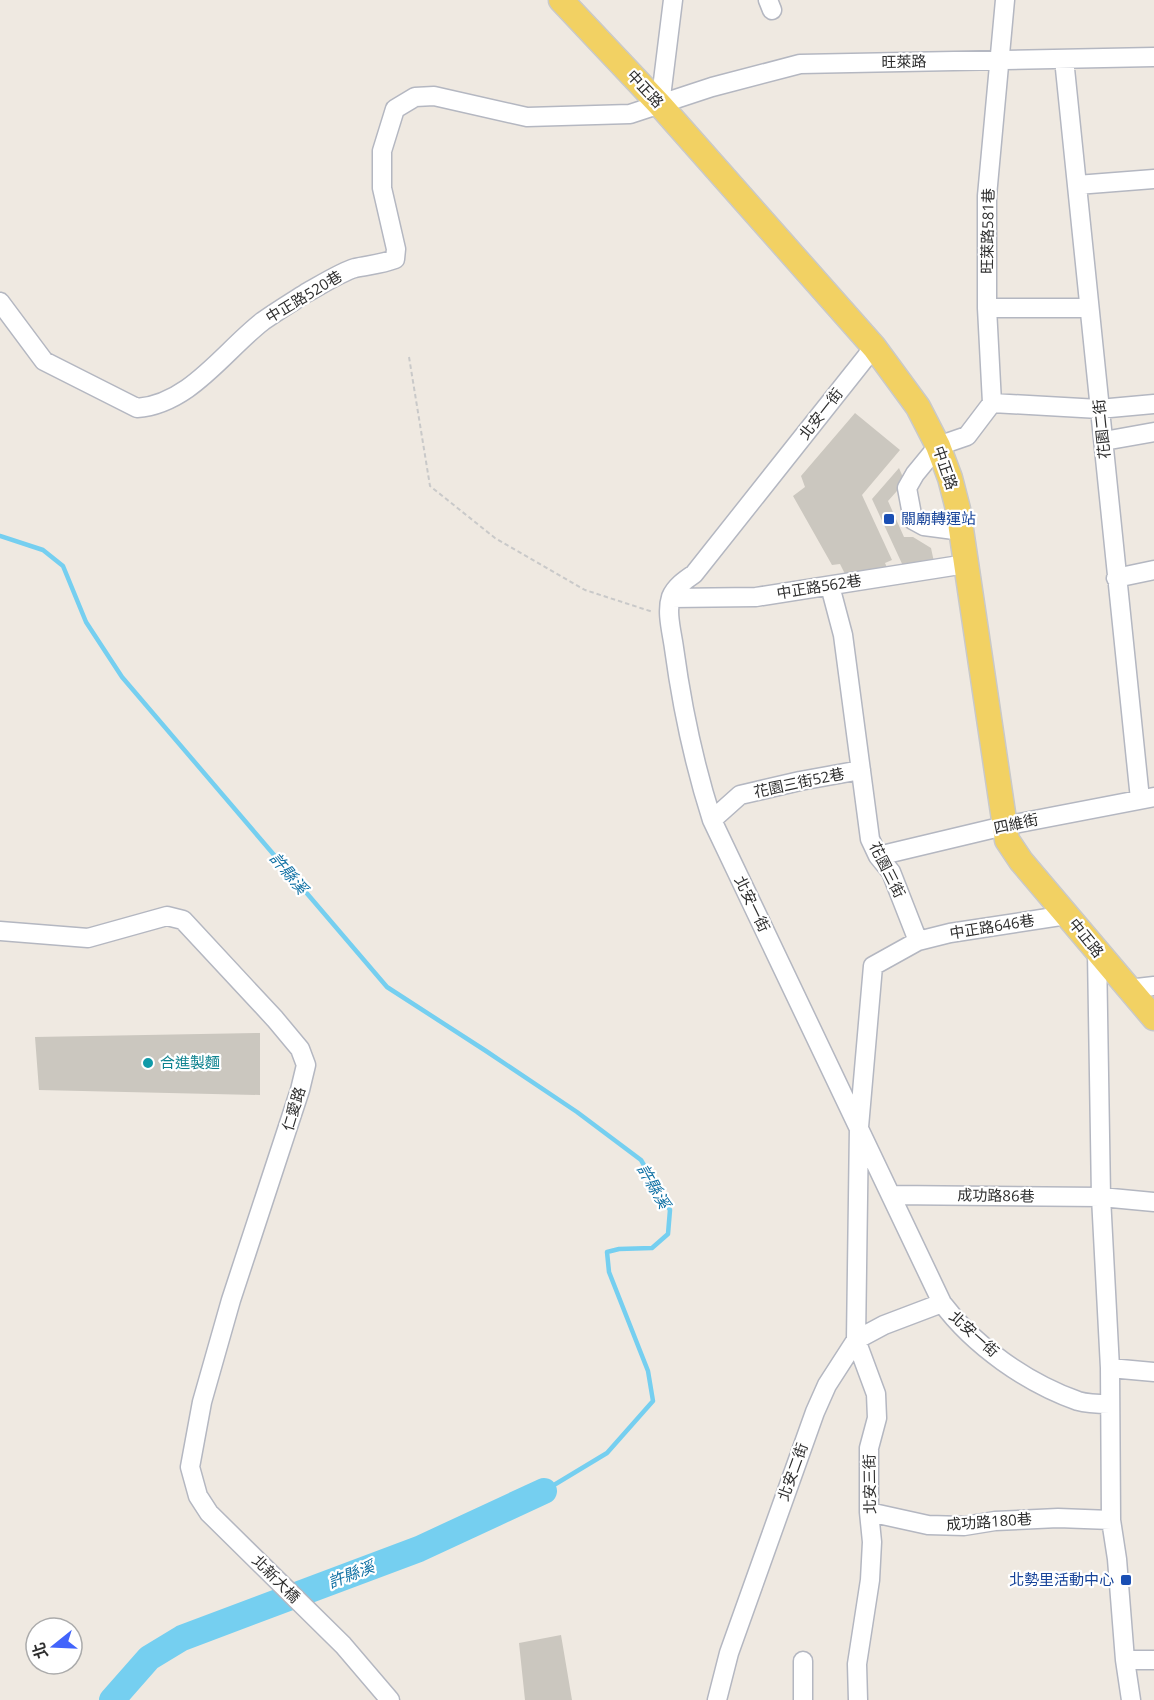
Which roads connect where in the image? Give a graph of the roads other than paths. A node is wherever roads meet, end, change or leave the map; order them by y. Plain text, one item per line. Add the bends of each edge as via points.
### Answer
1 (561, 0) edge
2 (673, 0) edge
3 (1005, 0) edge
4 (1154, 57) edge
5 (999, 59) junction
6 (1065, 59) junction
7 (660, 105) junction
8 (1154, 179) edge
9 (1077, 185) junction
10 (0, 302) edge
11 (987, 308) junction
12 (1089, 308) junction
13 (874, 347) junction
14 (992, 403) junction
15 (1154, 404) edge
16 (1099, 410) junction
17 (1154, 432) edge
18 (1104, 441) junction
19 (938, 446) junction
20 (962, 531) junction
21 (966, 564) junction
22 (1154, 570) edge
23 (1116, 578) junction
24 (830, 586) junction
25 (671, 598) junction
26 (861, 770) junction
27 (1147, 798) edge
28 (712, 820) junction
29 (1004, 826) junction
30 (878, 856) junction
31 (1067, 915) junction
32 (0, 931) edge
33 (918, 941) junction
34 (1098, 952) junction
35 (1154, 986) edge
36 (1128, 989) junction
37 (1154, 1018) edge
38 (859, 1127) junction
39 (892, 1195) junction
40 (1101, 1197) junction
41 (1154, 1203) edge
42 (942, 1303) junction
43 (856, 1340) junction
44 (1110, 1368) junction
45 (1154, 1372) edge
46 (1110, 1404) junction
47 (869, 1512) junction
48 (209, 1513) joint
49 (1111, 1520) junction
50 (1125, 1660) junction
51 (1154, 1660) edge
52 (803, 1661) dead end
53 (390, 1700) edge
54 (717, 1700) edge
55 (803, 1700) edge
56 (858, 1700) edge
57 (1131, 1700) edge

1 - 7 main road, 中正路
2 - 7 street
3 - 5 street, 旺萊路581巷
4 - 6 street, 旺萊路
5 - 6 street, 旺萊路
5 - 7 street, 旺萊路 via 800,64
5 - 11 street, 旺萊路581巷 via 987,196
6 - 9 street, 花園二街
7 - 10 street, 中正路520巷 via 630,114 527,117 434,96 415,97 395,109 382,151 382,188 395,259 353,268 307,292 262,322 170,400 149,407 136,408 44,361
7 - 13 main road, 中正路
8 - 9 street
9 - 12 street, 花園二街
11 - 12 street
11 - 14 street, 旺萊路581巷
12 - 16 street, 花園二街
13 - 19 main road, 中正路 via 918,407
13 - 25 street, 北安一街
14 - 16 street
14 - 19 street via 967,436
15 - 16 street
16 - 18 street, 花園二街
17 - 18 street
18 - 23 street, 花園二街
19 - 20 main road, 中正路
19 - 20 street via 907,488 913,520 924,526
20 - 21 main road, 中正路
21 - 24 street, 中正路562巷
21 - 29 main road, 中正路
22 - 23 street
23 - 27 street, 花園二街
24 - 25 street, 中正路562巷 via 756,597
24 - 26 street, 花園三街 via 843,635
25 - 28 street, 北安一街 via 670,617 689,735
26 - 28 street, 花園三街52巷 via 740,795
26 - 30 street, 花園三街 via 870,838
27 - 29 street, 四維街
28 - 38 street, 北安一街
29 - 30 street, 四維街
29 - 31 main road, 中正路 via 1013,851
30 - 33 street, 花園三街 via 891,872
31 - 33 street, 中正路646巷
31 - 34 main road, 中正路
32 - 48 street, 仁愛路 via 88,938 167,915 183,920 275,1019 300,1049 306,1065 202,1402 190,1467 198,1496
33 - 38 street via 873,966
34 - 36 main road, 中正路
34 - 40 street
35 - 36 street
36 - 37 main road, 中正路
38 - 39 street, 北安一街
38 - 43 street, 北安三街
39 - 40 street, 成功路86巷
39 - 42 street, 北安一街
40 - 41 street, 成功路86巷
40 - 44 street
42 - 43 street, 北安二街
42 - 46 street, 北安一街 via 968,1331 1020,1372 1077,1401
43 - 47 street, 北安三街 via 876,1394 877,1418 869,1448
43 - 54 street, 北安二街 via 814,1412 729,1653
44 - 45 street
44 - 46 street
46 - 49 street
47 - 49 street, 成功路180巷 via 928,1525 1058,1518
47 - 56 street, 北安三街 via 870,1580 857,1664
48 - 53 street, 北新大橋 via 343,1645
49 - 50 street
50 - 51 street
50 - 57 street
52 - 55 street

